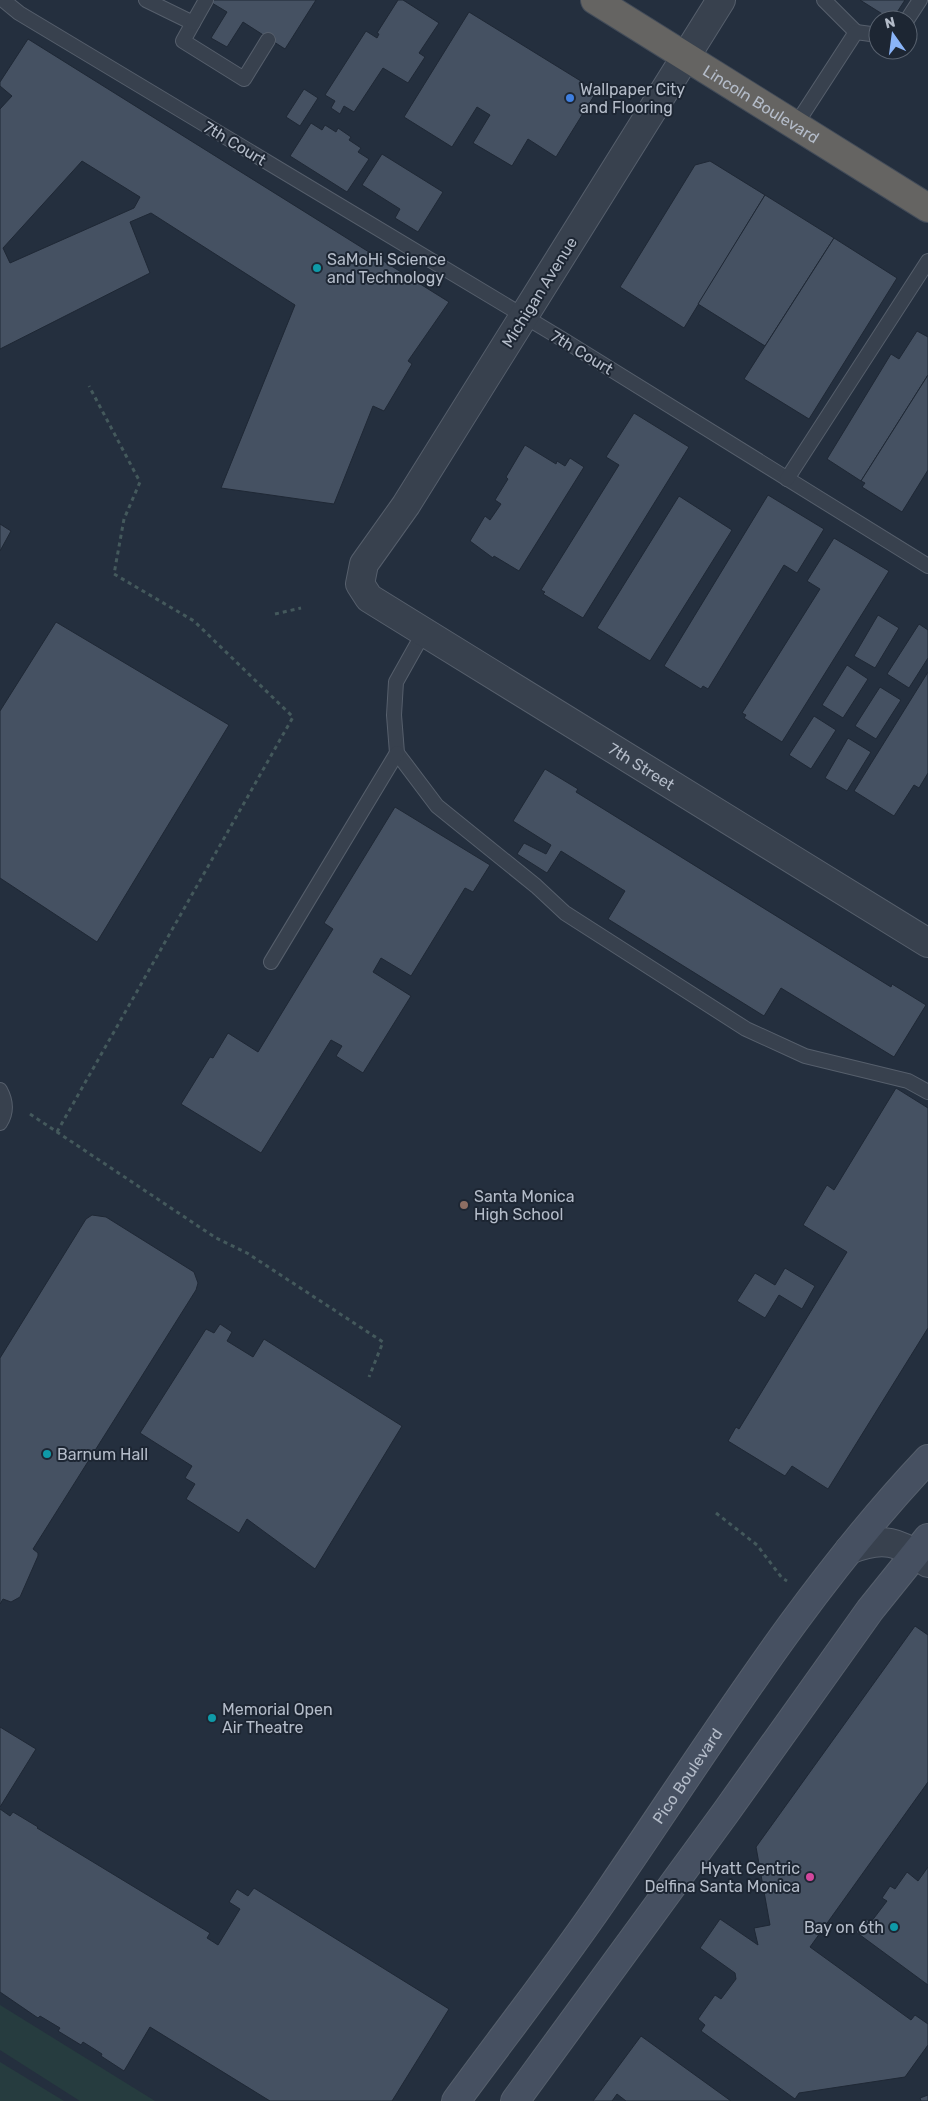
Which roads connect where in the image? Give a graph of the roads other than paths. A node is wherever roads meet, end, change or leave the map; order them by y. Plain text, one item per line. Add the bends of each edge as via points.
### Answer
1 (3, 0) edge
2 (146, 0) edge
3 (206, 0) edge
4 (595, 0) edge
5 (722, 0) edge
6 (824, 0) edge
7 (193, 23) junction
8 (856, 32) junction
9 (868, 34) edge
10 (268, 40) dead end
11 (685, 57) junction
12 (796, 126) junction
13 (928, 208) edge
14 (928, 261) edge
15 (524, 318) junction
16 (788, 479) junction
17 (928, 566) edge
18 (360, 584) joint
19 (424, 632) junction
20 (397, 753) junction
21 (928, 943) edge
22 (271, 962) dead end
23 (928, 1092) edge
24 (3, 1095) edge
25 (0, 1123) edge
26 (928, 1459) edge
27 (849, 1550) junction
28 (924, 1551) edge
29 (456, 2101) edge
30 (514, 2101) edge

1 - 15 lane, 7th Court
2 - 7 lane
3 - 7 lane
4 - 11 highway, Lincoln Boulevard
5 - 11 street, Michigan Avenue
6 - 8 lane
7 - 10 lane via 183,41 244,79
8 - 9 lane
8 - 12 lane
11 - 12 highway, Lincoln Boulevard
11 - 15 street, Michigan Avenue
12 - 13 highway, Lincoln Boulevard
14 - 16 lane
15 - 16 lane, 7th Court
15 - 18 street, Michigan Avenue via 406,505 364,564
16 - 17 lane, 7th Court
18 - 19 street, 7th Street via 370,598
19 - 20 lane via 396,682
19 - 21 street, 7th Street
20 - 22 lane
20 - 23 lane via 437,806 565,913 738,1023 805,1056 908,1082
24 - 25 lane via 4,1117
26 - 27 main road, Pico Boulevard
27 - 28 street via 879,1541
27 - 29 main road, Pico Boulevard via 736,1704 610,1890
28 - 30 main road via 870,1610

